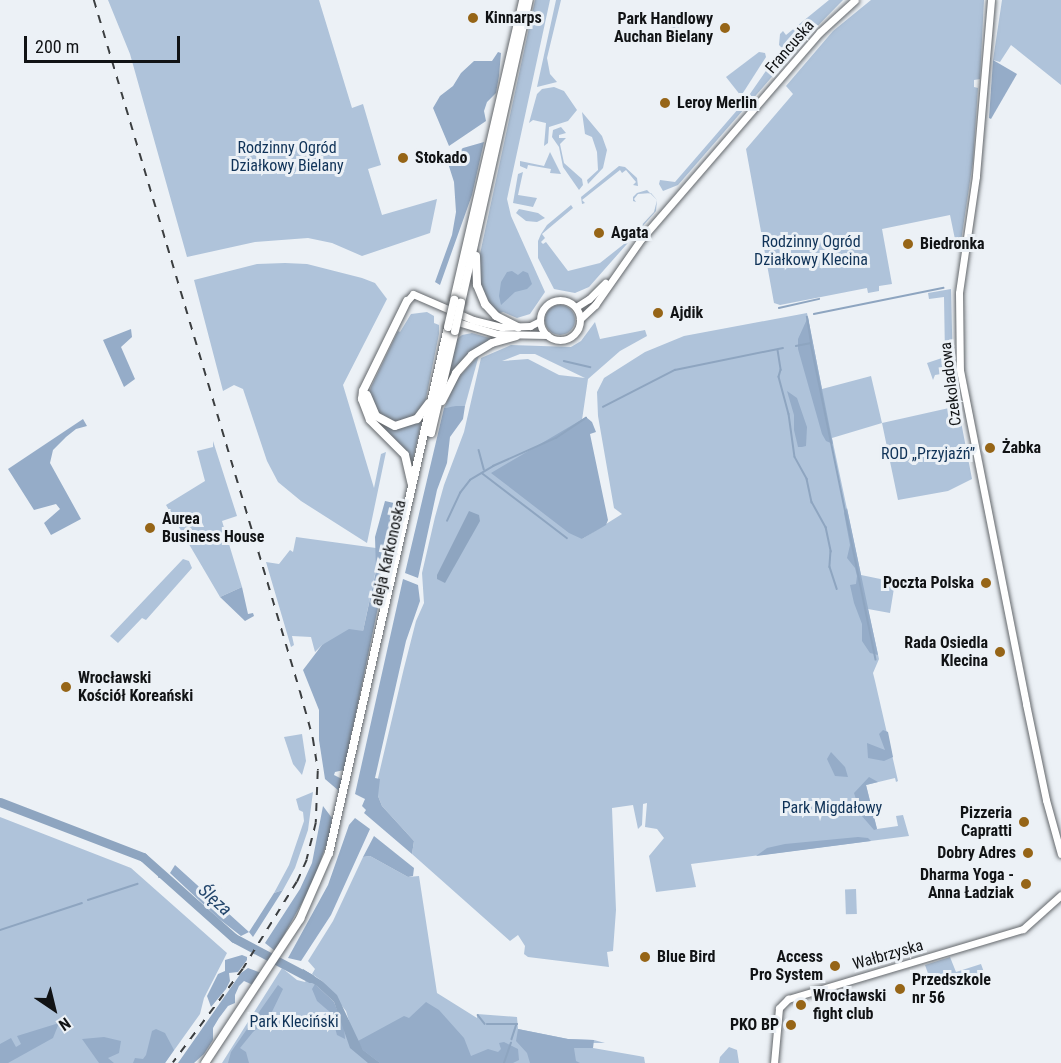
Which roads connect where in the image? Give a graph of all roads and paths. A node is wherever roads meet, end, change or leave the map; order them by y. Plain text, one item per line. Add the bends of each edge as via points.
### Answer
1 (523, 0) edge
2 (529, 0) edge
3 (855, 0) edge
4 (991, 0) edge
5 (492, 151) junction
6 (476, 240) junction
7 (615, 273) junction
8 (407, 302) joint
9 (458, 302) junction
10 (576, 307) junction
11 (474, 320) junction
12 (580, 320) junction
13 (540, 321) junction
14 (450, 325) junction
15 (483, 331) junction
16 (517, 332) junction
17 (548, 335) junction
18 (370, 377) junction
19 (435, 386) junction
20 (435, 415) junction
21 (411, 498) junction
22 (351, 776) junction
23 (1054, 830) junction
24 (1061, 839) edge
25 (1061, 854) edge
26 (1061, 897) edge
27 (270, 971) junction
28 (205, 1063) edge
29 (212, 1063) edge
30 (774, 1063) edge

1 - 5 main road
2 - 5 main road
3 - 7 street, Francuska via 830,22
4 - 23 street, Czekoladowa via 976,177 959,293 960,370
5 - 6 main road, aleja Karkonoska
5 - 9 main road, aleja Karkonoska
6 - 9 main road, aleja Karkonoska
6 - 16 main road via 477,281 483,301
7 - 10 street
7 - 12 street via 595,305
8 - 11 street via 413,294
8 - 18 main road
9 - 14 main road, aleja Karkonoska, bridge
10 - 12 street
10 - 13 street via 564,300 554,301 545,307
11 - 15 street
11 - 16 street
12 - 17 street via 569,338 558,340
13 - 16 street
13 - 17 street
14 - 15 street
14 - 19 main road, aleja Karkonoska
14 - 20 main road, aleja Karkonoska
15 - 16 street
16 - 17 street
16 - 20 main road via 487,345 468,359
18 - 19 main road via 370,409 380,420 395,426 411,423 422,415
18 - 21 main road via 363,391 363,407 370,420 406,457
19 - 21 main road, aleja Karkonoska
20 - 22 main road, aleja Karkonoska
21 - 22 main road, aleja Karkonoska
22 - 27 main road, aleja Karkonoska via 339,829 312,896
23 - 24 street, Czekoladowa
23 - 25 street, Czekoladowa
26 - 30 street, Wałbrzyska via 1013,933 788,999 779,1008
27 - 28 main road
27 - 29 main road

